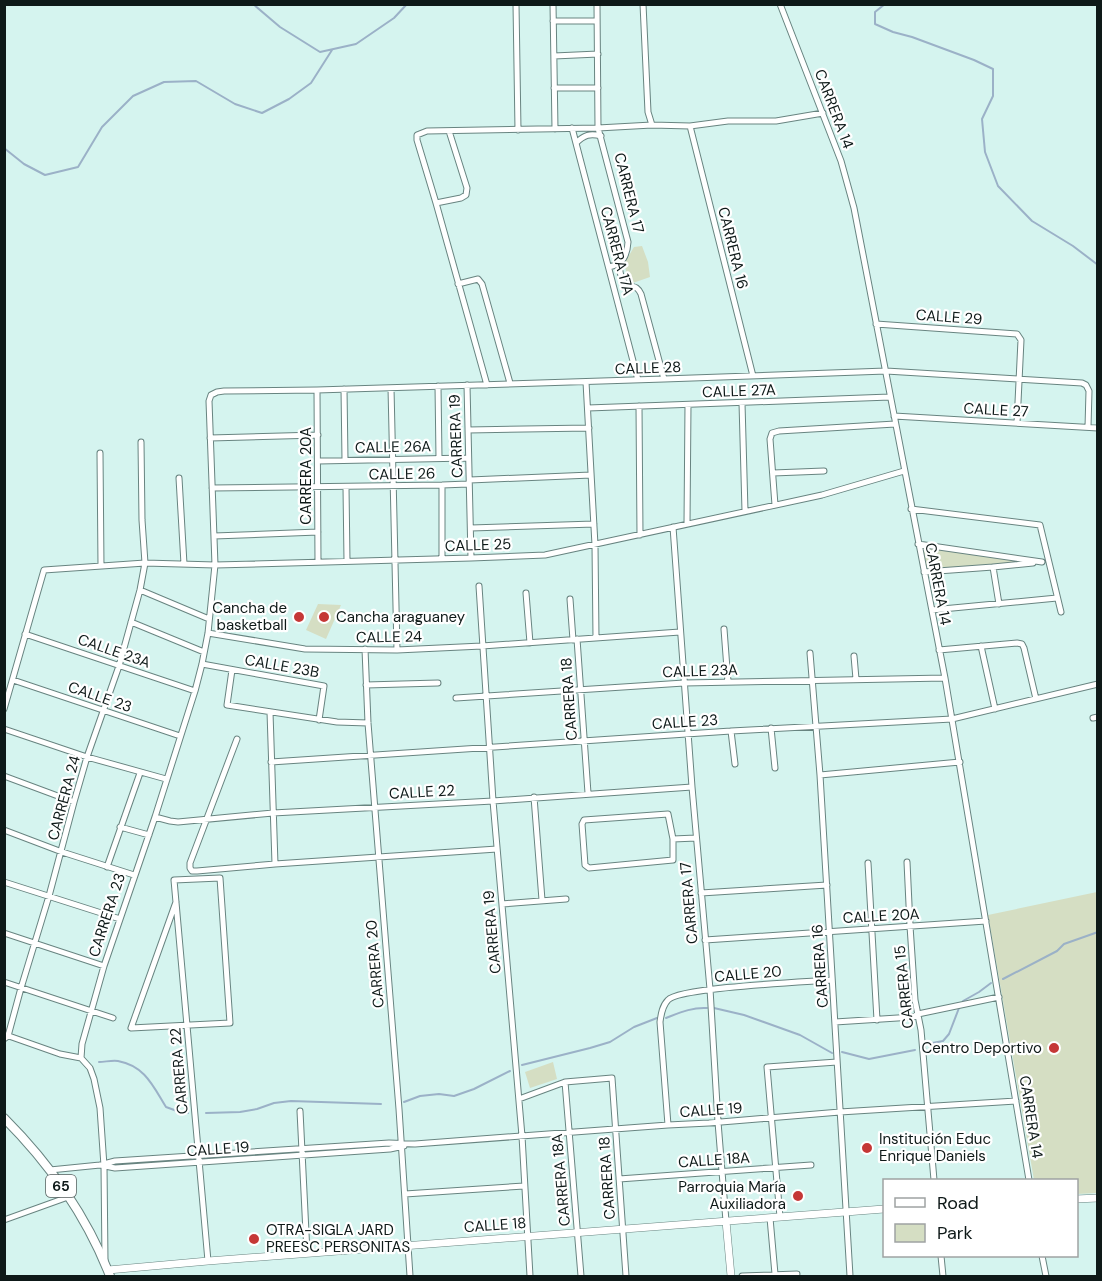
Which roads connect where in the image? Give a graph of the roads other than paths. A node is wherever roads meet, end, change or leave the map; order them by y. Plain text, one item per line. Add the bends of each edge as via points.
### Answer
1 (516, 4) edge
2 (553, 4) edge
3 (597, 4) edge
4 (643, 4) edge
5 (780, 4) edge
6 (553, 21) junction
7 (597, 21) junction
8 (598, 54) junction
9 (554, 56) junction
10 (554, 88) junction
11 (598, 88) junction
12 (823, 113) junction
13 (652, 125) junction
14 (690, 126) junction
15 (572, 128) junction
16 (598, 128) junction
17 (555, 129) junction
18 (519, 130) junction
19 (449, 131) junction
20 (601, 136) junction
21 (576, 143) junction
22 (436, 203) junction
23 (619, 264) junction
24 (609, 267) junction
25 (458, 284) junction
26 (624, 288) junction
27 (618, 298) junction
28 (876, 324) junction
29 (886, 371) junction
30 (753, 376) junction
31 (664, 379) junction
32 (638, 380) junction
33 (1018, 380) junction
34 (586, 382) junction
35 (510, 383) junction
36 (467, 385) junction
37 (487, 385) junction
38 (438, 386) junction
39 (391, 388) junction
40 (344, 389) junction
41 (317, 390) junction
42 (890, 397) junction
43 (742, 404) junction
44 (687, 405) junction
45 (639, 406) junction
46 (588, 408) junction
47 (894, 416) junction
48 (1017, 423) junction
49 (895, 424) junction
50 (1088, 427) junction
51 (589, 428) junction
52 (1098, 428) edge
53 (468, 430) junction
54 (318, 435) junction
55 (210, 438) junction
56 (141, 442) dead end
57 (100, 453) dead end
58 (439, 458) junction
59 (468, 458) junction
60 (393, 459) junction
61 (345, 460) junction
62 (318, 461) junction
63 (824, 471) dead end
64 (904, 471) junction
65 (773, 473) junction
66 (591, 475) junction
67 (179, 478) dead end
68 (470, 480) junction
69 (442, 485) junction
70 (394, 486) junction
71 (318, 487) junction
72 (346, 487) junction
73 (212, 488) junction
74 (775, 505) junction
75 (911, 509) junction
76 (745, 511) junction
77 (594, 524) junction
78 (687, 524) junction
79 (673, 527) junction
80 (471, 528) junction
81 (318, 532) junction
82 (640, 535) junction
83 (214, 536) junction
84 (918, 544) junction
85 (595, 545) junction
86 (442, 558) junction
87 (471, 558) junction
88 (395, 560) junction
89 (347, 561) junction
90 (1045, 561) junction
91 (318, 562) junction
92 (146, 563) junction
93 (183, 564) junction
94 (216, 565) junction
95 (101, 566) junction
96 (993, 567) junction
97 (924, 572) junction
98 (479, 586) dead end
99 (140, 590) junction
100 (526, 593) dead end
101 (1057, 598) junction
102 (570, 599) dead end
103 (999, 604) junction
104 (932, 610) junction
105 (1061, 612) dead end
106 (210, 619) junction
107 (131, 622) junction
108 (724, 629) dead end
109 (680, 632) junction
110 (208, 633) junction
111 (25, 634) junction
112 (596, 638) junction
113 (575, 639) junction
114 (530, 643) junction
115 (482, 646) junction
116 (981, 646) junction
117 (365, 650) junction
118 (397, 650) junction
119 (939, 650) junction
120 (204, 652) junction
121 (810, 653) dead end
122 (854, 656) dead end
123 (202, 664) junction
124 (119, 666) junction
125 (232, 670) junction
126 (945, 678) junction
127 (13, 680) junction
128 (812, 680) junction
129 (856, 680) junction
130 (728, 682) junction
131 (438, 683) dead end
132 (684, 683) junction
133 (1098, 684) edge
134 (366, 686) junction
135 (580, 690) junction
136 (195, 691) junction
137 (486, 696) junction
138 (456, 698) dead end
139 (1036, 699) junction
140 (4, 709) edge
141 (996, 709) junction
142 (104, 711) junction
143 (270, 712) junction
144 (952, 718) junction
145 (319, 720) junction
146 (368, 723) junction
147 (815, 726) junction
148 (771, 728) junction
149 (4, 729) edge
150 (731, 731) junction
151 (688, 733) junction
152 (180, 736) junction
153 (237, 739) dead end
154 (584, 741) junction
155 (489, 747) junction
156 (371, 755) junction
157 (87, 757) junction
158 (271, 762) junction
159 (960, 762) junction
160 (735, 764) dead end
161 (775, 768) dead end
162 (140, 773) junction
163 (820, 775) junction
164 (4, 776) edge
165 (166, 779) junction
166 (692, 787) junction
167 (588, 793) junction
168 (534, 797) junction
169 (493, 801) junction
170 (74, 802) junction
171 (375, 807) junction
172 (273, 813) junction
173 (154, 818) junction
174 (206, 819) junction
175 (121, 825) junction
176 (4, 830) edge
177 (149, 835) junction
178 (696, 838) junction
179 (673, 839) junction
180 (497, 849) junction
181 (62, 852) junction
182 (379, 857) junction
183 (907, 862) dead end
184 (868, 863) dead end
185 (274, 864) junction
186 (107, 867) junction
187 (134, 875) junction
188 (4, 882) edge
189 (827, 885) junction
190 (701, 893) junction
191 (49, 896) junction
192 (566, 899) dead end
193 (542, 900) junction
194 (176, 902) junction
195 (502, 904) junction
196 (120, 919) junction
197 (986, 921) junction
198 (910, 926) junction
199 (871, 929) junction
200 (829, 931) junction
201 (4, 933) edge
202 (705, 940) junction
203 (34, 943) junction
204 (104, 966) junction
205 (832, 980) junction
206 (4, 982) edge
207 (21, 988) junction
208 (710, 989) junction
209 (999, 997) junction
210 (92, 1011) junction
211 (918, 1014) junction
212 (113, 1018) dead end
213 (877, 1020) junction
214 (835, 1022) junction
215 (187, 1025) junction
216 (6, 1036) edge
217 (81, 1058) junction
218 (837, 1062) junction
219 (564, 1082) junction
220 (519, 1099) junction
221 (1016, 1101) junction
222 (927, 1107) junction
223 (300, 1111) dead end
224 (840, 1112) junction
225 (4, 1118) edge
226 (772, 1118) junction
227 (718, 1122) junction
228 (668, 1125) junction
229 (616, 1130) junction
230 (569, 1132) junction
231 (522, 1136) junction
232 (401, 1145) junction
233 (301, 1152) junction
234 (199, 1159) junction
235 (811, 1164) dead end
236 (102, 1165) junction
237 (776, 1167) junction
238 (50, 1170) junction
239 (722, 1172) junction
240 (619, 1179) junction
241 (934, 1179) edge
242 (1029, 1179) edge
243 (524, 1186) junction
244 (405, 1194) junction
245 (68, 1197) junction
246 (1098, 1198) edge
247 (1078, 1199) edge
248 (883, 1209) edge
249 (847, 1212) junction
250 (780, 1217) junction
251 (770, 1218) junction
252 (4, 1220) edge
253 (726, 1221) junction
254 (623, 1229) junction
255 (578, 1232) junction
256 (527, 1236) junction
257 (408, 1245) junction
258 (307, 1253) junction
259 (941, 1257) edge
260 (1042, 1257) edge
261 (208, 1261) junction
262 (108, 1270) edge
263 (775, 1274) junction
264 (797, 1274) dead end
265 (410, 1276) edge
266 (530, 1276) edge
267 (581, 1276) edge
268 (626, 1276) edge
269 (731, 1276) edge
270 (742, 1276) edge
271 (850, 1276) edge
272 (943, 1276) edge
273 (1046, 1276) edge

1 - 18 street
2 - 6 street
3 - 7 street
4 - 13 street via 648,112
5 - 12 street, CARRERA 14
6 - 7 street
6 - 9 street
7 - 8 street
8 - 9 street
8 - 11 street
9 - 10 street
10 - 11 street
10 - 17 street
11 - 16 street
12 - 14 street via 776,121
12 - 28 street, CARRERA 14 via 854,208
13 - 14 street
13 - 16 street
14 - 30 street, CARRERA 16
15 - 16 street
15 - 17 street
15 - 21 street, CARRERA 17A
16 - 20 street, CARRERA 17
17 - 18 street
18 - 19 street
19 - 22 street via 466,195
19 - 22 street via 417,135
20 - 21 street via 590,134
20 - 23 street, CARRERA 17 via 628,242 626,256
21 - 24 street, CARRERA 17A
22 - 25 street
23 - 24 street
23 - 26 street
24 - 27 street, CARRERA 17A
25 - 35 street via 478,279 482,284
25 - 37 street
26 - 27 street
26 - 31 street via 639,289
27 - 32 street, CARRERA 17A
28 - 29 street, CARRERA 14
28 - 33 street, CALLE 29 via 1017,334 1021,340
29 - 30 street, CALLE 28
29 - 33 street, CALLE 28
29 - 42 street, CARRERA 14
30 - 31 street, CALLE 28
31 - 32 street, CALLE 28
32 - 34 street, CALLE 28
33 - 48 street
33 - 50 street, CALLE 28 via 1086,385
34 - 35 street, CALLE 28
34 - 46 street
35 - 37 street, CALLE 28
36 - 37 street, CALLE 28
36 - 38 street, CALLE 28
36 - 53 street, CARRERA 19
38 - 39 street, CALLE 28
38 - 58 street
39 - 40 street, CALLE 28
39 - 60 street
40 - 41 street, CALLE 28
40 - 61 street
41 - 54 street, CARRERA 20A
41 - 55 street, CALLE 28 via 217,392 209,401
42 - 43 street, CALLE 27A
42 - 47 street, CARRERA 14
43 - 44 street, CALLE 27A
43 - 76 street
44 - 45 street, CALLE 27A
44 - 78 street
45 - 46 street, CALLE 27A
45 - 82 street
46 - 51 street
47 - 48 street, CALLE 27
47 - 49 street, CARRERA 14
48 - 50 street, CALLE 27
49 - 64 street, CARRERA 14
49 - 65 street via 778,430 770,439
50 - 52 street, CALLE 27
51 - 53 street
51 - 66 street
53 - 59 street, CARRERA 19
54 - 55 street
54 - 62 street, CARRERA 20A
55 - 73 street
56 - 92 street, CARRERA 24
57 - 95 street
58 - 59 street, CALLE 26A
58 - 60 street, CALLE 26A
59 - 68 street, CARRERA 19
60 - 61 street, CALLE 26A
60 - 70 street
61 - 62 street, CALLE 26A
62 - 71 street, CARRERA 20A
63 - 65 street
64 - 74 street, CALLE 25
64 - 75 street, CARRERA 14
65 - 74 street
66 - 68 street, CALLE 26
66 - 77 street
67 - 93 street
68 - 69 street, CALLE 26 via 468,484
68 - 80 street, CARRERA 19
69 - 70 street, CALLE 26
69 - 86 street
70 - 72 street, CALLE 26
70 - 88 street
71 - 72 street, CALLE 26
71 - 73 street, CALLE 26
71 - 81 street, CARRERA 20A
72 - 89 street
73 - 83 street
74 - 76 street, CALLE 25
75 - 84 street, CARRERA 14
75 - 90 street via 1040,525
76 - 78 street, CALLE 25
77 - 80 street
77 - 85 street
78 - 79 street, CALLE 25
79 - 82 street, CALLE 25
79 - 109 street, CARRERA 17
80 - 87 street, CARRERA 19
81 - 83 street
81 - 91 street, CARRERA 20A
82 - 85 street, CALLE 25
83 - 94 street
84 - 90 street
84 - 97 street, CARRERA 14
85 - 87 street, CALLE 25 via 545,555
85 - 112 street
86 - 87 street, CALLE 25
86 - 88 street, CALLE 25
88 - 89 street, CALLE 25
88 - 118 street
89 - 91 street, CALLE 25
90 - 96 street
90 - 101 street
91 - 94 street, CALLE 25
92 - 93 street, CALLE 25
92 - 95 street, CALLE 25
92 - 99 street, CARRERA 24
93 - 94 street, CALLE 25
94 - 106 street, CARRERA 23
95 - 111 street, CALLE 25 via 44,570
96 - 97 street
96 - 103 street
97 - 104 street, CARRERA 14
98 - 115 street, CARRERA 19
99 - 106 street
99 - 107 street, CARRERA 24
100 - 114 street
101 - 103 street
101 - 105 street
102 - 113 street, CARRERA 18
103 - 104 street
104 - 119 street, CARRERA 14
106 - 110 street, CARRERA 23
107 - 120 street
107 - 124 street, CARRERA 24
108 - 130 street
109 - 112 street, CALLE 24
109 - 132 street, CARRERA 17
110 - 117 street, CALLE 24 via 305,649
110 - 120 street, CARRERA 23
111 - 124 street, CALLE 23A
111 - 127 street
112 - 113 street, CALLE 24
113 - 114 street, CALLE 24
113 - 135 street, CARRERA 18
114 - 115 street, CALLE 24
115 - 118 street, CALLE 24
115 - 137 street, CARRERA 19
116 - 119 street
116 - 139 street via 1022,644
116 - 141 street
117 - 118 street, CALLE 24
117 - 134 street, CARRERA 20
119 - 126 street, CARRERA 14
120 - 123 street, CARRERA 23
121 - 128 street, CARRERA 16
122 - 129 street
123 - 125 street, CALLE 23B
123 - 136 street, CARRERA 23
124 - 136 street, CALLE 23A
124 - 142 street, CARRERA 24
125 - 143 street via 226,705
125 - 145 street, CALLE 23B via 324,686
126 - 129 street, CALLE 23A
126 - 144 street, CARRERA 14
127 - 140 street
127 - 142 street, CALLE 23
128 - 129 street, CALLE 23A
128 - 130 street, CALLE 23A
128 - 147 street, CARRERA 16
130 - 132 street, CALLE 23A
131 - 134 street
132 - 135 street, CALLE 23A
132 - 151 street, CARRERA 17
133 - 139 street, CALLE 23
134 - 146 street, CARRERA 20
135 - 137 street, CALLE 23A
135 - 154 street, CARRERA 18
136 - 152 street, CARRERA 23
137 - 138 street, CALLE 23A
137 - 155 street, CARRERA 19
139 - 141 street, CALLE 23
141 - 144 street, CALLE 23
142 - 152 street, CALLE 23
142 - 157 street, CARRERA 24
143 - 145 street
143 - 158 street
144 - 147 street, CALLE 23
144 - 159 street, CARRERA 14
145 - 146 street
146 - 156 street, CARRERA 20
147 - 148 street, CALLE 23
147 - 163 street, CARRERA 16
148 - 150 street, CALLE 23
148 - 161 street
149 - 157 street
150 - 151 street, CALLE 23
150 - 160 street
151 - 154 street, CALLE 23
151 - 166 street, CARRERA 17
152 - 165 street, CARRERA 23
153 - 174 street
154 - 155 street, CALLE 23
154 - 167 street, CARRERA 18
155 - 156 street, CALLE 23
155 - 169 street, CARRERA 19
156 - 158 street, CALLE 23
156 - 171 street, CARRERA 20
157 - 162 street
157 - 170 street, CARRERA 24
158 - 172 street
159 - 163 street
159 - 197 street, CARRERA 14
162 - 165 street
162 - 175 street
163 - 189 street, CARRERA 16
164 - 170 street
165 - 173 street, CARRERA 23
166 - 167 street, CALLE 22
166 - 178 street, CARRERA 17
167 - 168 street, CALLE 22
168 - 169 street, CALLE 22
168 - 193 street
169 - 171 street, CALLE 22
169 - 180 street, CARRERA 19
170 - 181 street, CARRERA 24
171 - 172 street, CALLE 22
171 - 182 street, CARRERA 20
172 - 174 street, CALLE 22
172 - 185 street
173 - 174 street, CALLE 22
173 - 177 street, CARRERA 23
174 - 185 street via 190,863 192,871
175 - 177 street
175 - 186 street
176 - 181 street
177 - 187 street, CARRERA 23
178 - 179 street
178 - 190 street, CARRERA 17
179 - 179 street via 668,814 587,819 582,824 585,865 589,868 673,860
180 - 182 street
180 - 195 street, CARRERA 19
181 - 186 street
181 - 191 street, CARRERA 24
182 - 185 street
182 - 232 street, CARRERA 20
183 - 198 street, CARRERA 15
184 - 199 street
186 - 187 street
187 - 196 street, CARRERA 23
188 - 191 street
189 - 190 street
189 - 200 street, CARRERA 16
190 - 202 street, CARRERA 17
191 - 196 street
191 - 203 street, CARRERA 24
192 - 193 street
193 - 195 street
194 - 215 street, CARRERA 22
194 - 215 street via 131,1028
194 - 215 street, CARRERA 22 via 174,880 220,878 230,1023
195 - 220 street, CARRERA 19
196 - 204 street, CARRERA 23
197 - 198 street, CALLE 20A
197 - 209 street, CARRERA 14
198 - 199 street, CALLE 20A
198 - 211 street, CARRERA 15
199 - 200 street, CALLE 20A
199 - 213 street
200 - 202 street, CALLE 20A
200 - 205 street, CARRERA 16
201 - 203 street
202 - 208 street, CARRERA 17
203 - 204 street
203 - 207 street, CARRERA 24
204 - 210 street, CARRERA 23
205 - 208 street, CALLE 20
205 - 214 street, CARRERA 16
206 - 207 street
207 - 210 street
207 - 216 street, CARRERA 24
208 - 227 street, CARRERA 17
208 - 228 street, CALLE 20 via 668,1000 662,1010
209 - 211 street
209 - 221 street, CARRERA 14
210 - 212 street
210 - 217 street, CARRERA 23
211 - 213 street
211 - 222 street, CARRERA 15
213 - 214 street
214 - 218 street, CARRERA 16
215 - 234 street, CARRERA 22
216 - 217 street
217 - 236 street via 90,1068 100,1108
218 - 224 street, CARRERA 16
218 - 226 street via 768,1067
219 - 220 street
219 - 229 street, CARRERA 18 via 612,1078
219 - 230 street, CARRERA 18A
220 - 231 street, CARRERA 19
221 - 222 street, CALLE 19
221 - 242 street, CARRERA 14
222 - 224 street, CALLE 19
222 - 241 street, CARRERA 15
223 - 233 street
224 - 226 street, CALLE 19
224 - 249 street, CARRERA 16
225 - 238 main road, 65
226 - 227 street, CALLE 19
226 - 237 street
227 - 228 street, CALLE 19
227 - 239 street, CARRERA 17
228 - 229 street, CALLE 19
229 - 230 street, CALLE 19
229 - 240 street, CARRERA 18
230 - 231 street, CALLE 19
230 - 255 street, CARRERA 18A
231 - 232 street, CALLE 19
231 - 243 street, CARRERA 19
232 - 233 street, CALLE 19
232 - 244 street, CARRERA 20
233 - 234 street, CALLE 19
233 - 258 street
234 - 236 street, CALLE 19 via 115,1168
234 - 261 street, CARRERA 22
235 - 237 street, CALLE 18A
236 - 238 street, CALLE 19
236 - 262 street
237 - 239 street, CALLE 18A
237 - 250 street
238 - 245 main road, 65
239 - 240 street, CALLE 18A
239 - 253 street, CARRERA 17
240 - 254 street, CARRERA 18
243 - 244 street
243 - 256 street, CARRERA 19
244 - 257 street, CARRERA 20
245 - 252 street
245 - 262 main road, 65
246 - 247 street
248 - 249 street, CALLE 18
249 - 250 street, CALLE 18
249 - 271 street, CARRERA 16
250 - 251 street, CALLE 18
251 - 253 street, CALLE 18
251 - 263 street
253 - 254 street, CALLE 18
253 - 269 street, CARRERA 17
254 - 255 street, CALLE 18
254 - 268 street, CARRERA 18
255 - 256 street, CALLE 18
255 - 267 street, CARRERA 18A
256 - 257 street, CALLE 18
256 - 266 street, CARRERA 19
257 - 258 street, CALLE 18
257 - 265 street, CARRERA 20
258 - 261 street, CALLE 18
259 - 272 street
260 - 273 street
261 - 262 street, CALLE 18
263 - 264 street
263 - 270 street

